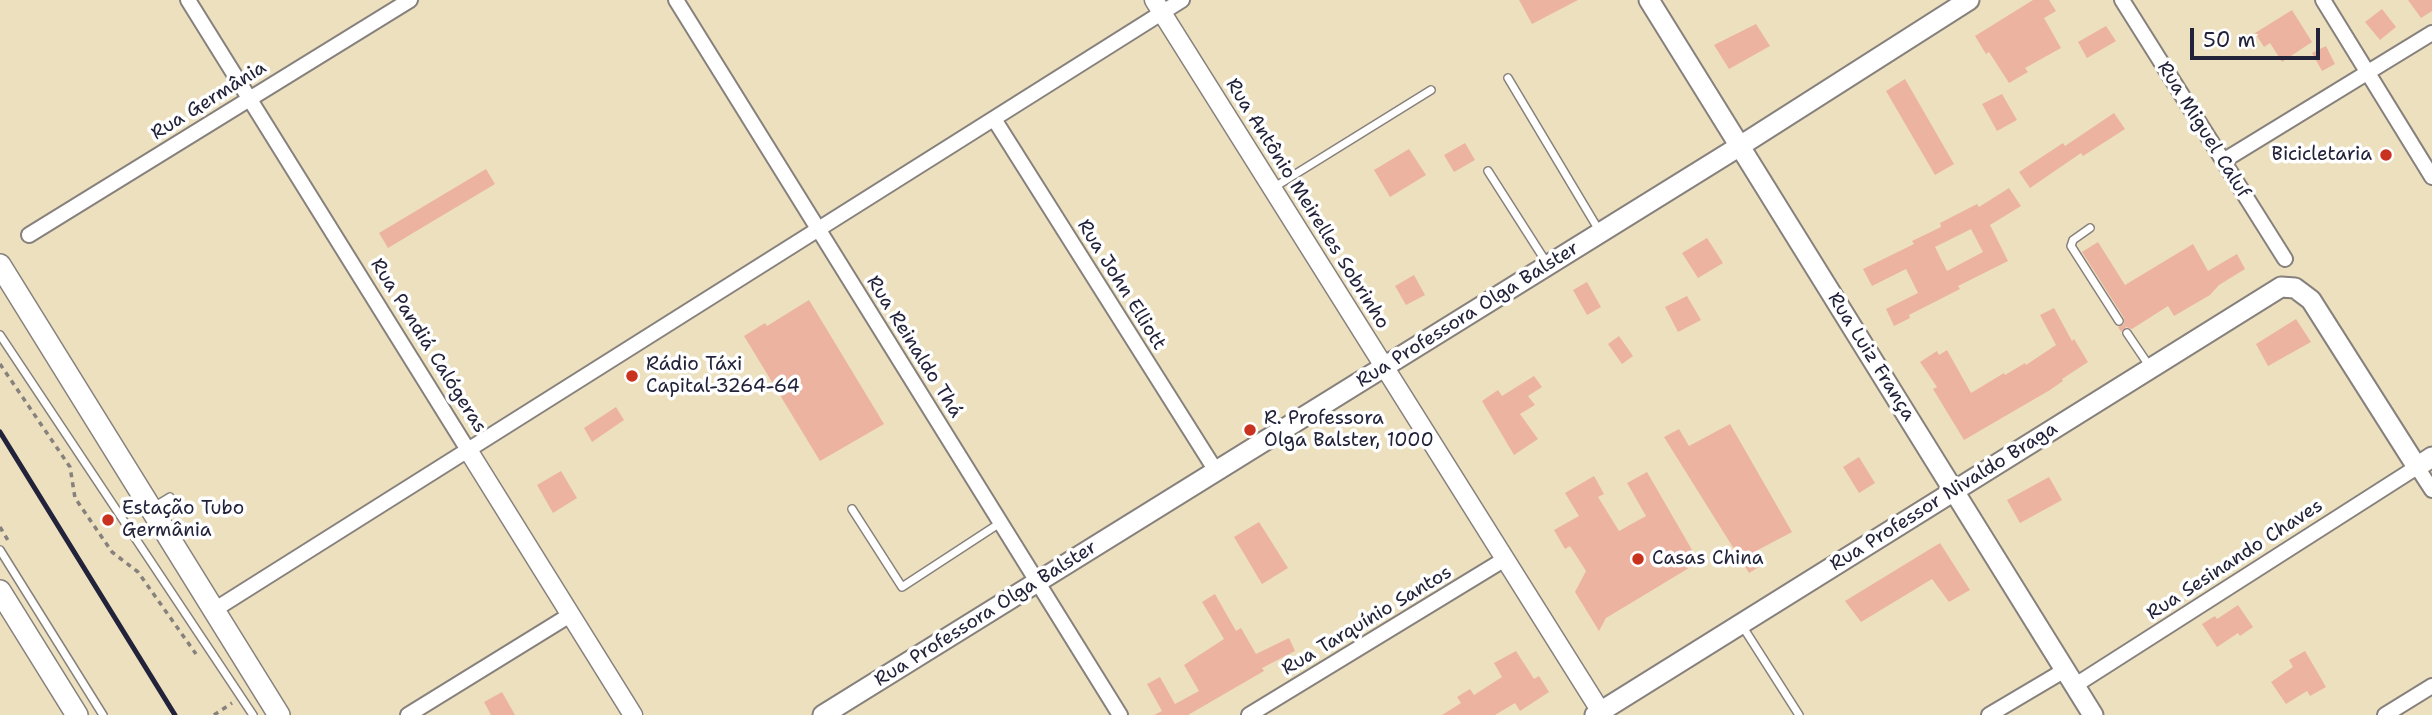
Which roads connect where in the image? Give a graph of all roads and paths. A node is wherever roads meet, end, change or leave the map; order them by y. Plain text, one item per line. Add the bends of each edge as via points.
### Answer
1 (188, 0) edge
2 (410, 0) edge
3 (676, 0) edge
4 (1182, 0) edge
5 (1649, 0) edge
6 (1969, 0) edge
7 (2122, 0) edge
8 (2323, 0) edge
9 (1158, 6) edge
10 (2432, 33) edge
11 (2367, 72) junction
12 (1508, 78) dead end
13 (1431, 90) dead end
14 (249, 99) junction
15 (993, 119) junction
16 (1740, 146) junction
17 (2223, 161) junction
18 (1488, 172) dead end
19 (2432, 177) edge
20 (1273, 189) junction
21 (2090, 228) dead end
22 (818, 229) junction
23 (1601, 233) junction
24 (29, 235) dead end
25 (2285, 259) dead end
26 (0, 265) edge
27 (1548, 266) junction
28 (2119, 321) dead end
29 (2127, 332) dead end
30 (0, 335) edge
31 (0, 364) edge
32 (1384, 367) junction
33 (2150, 368) junction
34 (468, 450) junction
35 (2425, 462) edge
36 (1216, 471) junction
37 (2432, 490) edge
38 (1954, 491) junction
39 (170, 497) dead end
40 (151, 508) junction
41 (852, 509) dead end
42 (1000, 523) junction
43 (0, 550) edge
44 (1505, 559) junction
45 (1037, 582) junction
46 (3, 602) edge
47 (214, 610) junction
48 (570, 615) junction
49 (1741, 624) junction
50 (200, 660) dead end
51 (2069, 678) junction
52 (2432, 686) edge
53 (1599, 714) edge
54 (77, 715) edge
55 (103, 715) edge
56 (253, 715) edge
57 (279, 715) edge
58 (408, 715) edge
59 (633, 715) edge
60 (823, 715) edge
61 (1120, 715) edge
62 (1250, 715) edge
63 (1799, 715) edge
64 (1989, 715) edge
65 (2092, 715) edge
66 (2385, 715) edge

1 - 14 street, Rua Pandiá Calógeras
2 - 14 street, Rua Germânia
3 - 22 street, Rua Reinaldo Thá
4 - 9 street
5 - 16 main road, Rua Luiz França
6 - 16 main road, Rua Professora Olga Balster
7 - 17 street, Rua Miguel Caluf
8 - 11 street
9 - 15 street
9 - 20 street, Rua Antônio Meirelles Sobrinho
10 - 11 street
11 - 17 street
11 - 19 street
12 - 23 lane
13 - 20 lane
14 - 24 street, Rua Germânia
14 - 34 street, Rua Pandiá Calógeras
15 - 22 street
15 - 36 street, Rua John Elliott
16 - 23 main road, Rua Professora Olga Balster
16 - 38 main road, Rua Luiz França
17 - 25 street, Rua Miguel Caluf
18 - 27 lane
20 - 32 street, Rua Antônio Meirelles Sobrinho
21 - 28 lane via 2071,246
22 - 34 street
22 - 42 street, Rua Reinaldo Thá
23 - 27 main road, Rua Professora Olga Balster
26 - 40 main road
27 - 32 main road, Rua Professora Olga Balster
29 - 33 lane
30 - 56 lane
31 - 50 path via 70,467 75,498 112,552 138,572
32 - 36 main road, Rua Professora Olga Balster
32 - 44 street, Rua Antônio Meirelles Sobrinho
33 - 35 main road, Rua Professor Nivaldo Braga via 2278,288 2295,288 2313,304
33 - 38 main road, Rua Professor Nivaldo Braga
34 - 47 street
34 - 48 street, Rua Pandiá Calógeras
35 - 37 street
35 - 51 street, Rua Sesinando Chaves
36 - 45 main road, Rua Professora Olga Balster
38 - 49 main road, Rua Professor Nivaldo Braga
38 - 51 main road, Rua Luiz França
39 - 40 lane
40 - 47 main road
41 - 42 lane via 902,587
42 - 45 street, Rua Reinaldo Thá
43 - 55 lane
44 - 53 street, Rua Antônio Meirelles Sobrinho
44 - 62 street, Rua Tarquínio Santos
45 - 60 main road, Rua Professora Olga Balster
45 - 61 street, Rua Reinaldo Thá
46 - 54 main road
47 - 57 main road
48 - 58 street
48 - 59 street, Rua Pandiá Calógeras
49 - 53 main road, Rua Professor Nivaldo Braga
49 - 63 lane
51 - 64 street, Rua Sesinando Chaves
51 - 65 main road, Rua Luiz França
52 - 66 street

